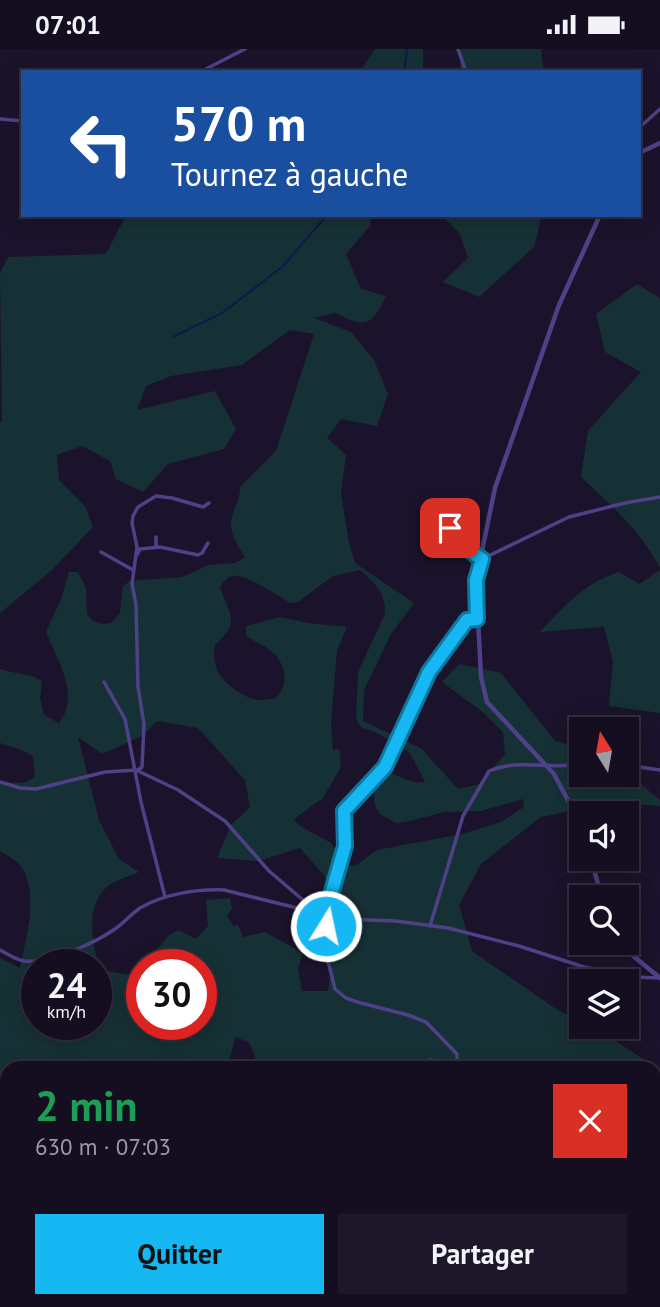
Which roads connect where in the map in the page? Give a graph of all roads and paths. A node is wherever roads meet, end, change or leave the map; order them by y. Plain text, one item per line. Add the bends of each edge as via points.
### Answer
1 (245, 49) edge
2 (458, 49) edge
3 (204, 70) edge
4 (465, 70) edge
5 (660, 109) edge
6 (0, 119) edge
7 (21, 121) edge
8 (641, 126) edge
9 (660, 143) edge
10 (641, 152) edge
11 (599, 217) edge
12 (660, 497) edge
13 (209, 503) dead end
14 (425, 507) dead end
15 (156, 537) dead end
16 (208, 543) dead end
17 (156, 547) junction
18 (101, 552) dead end
19 (136, 557) junction
20 (482, 559) junction
21 (133, 570) junction
22 (477, 619) junction
23 (104, 682) dead end
24 (569, 765) edge
25 (547, 766) junction
26 (639, 767) edge
27 (135, 770) junction
28 (660, 770) edge
29 (0, 782) edge
30 (570, 801) edge
31 (165, 898) junction
32 (321, 915) junction
33 (327, 916) junction
34 (430, 926) junction
35 (0, 950) edge
36 (632, 955) edge
37 (660, 978) edge
38 (458, 1061) edge

1 - 3 street
2 - 4 street
5 - 8 street
6 - 7 street
9 - 10 street
11 - 20 street via 559,305 495,488
12 - 20 street via 569,517
13 - 19 street via 203,507 164,496 144,502 132,523
14 - 20 street via 450,528 468,552
15 - 17 street
16 - 17 street via 198,555
17 - 19 street via 140,549
18 - 21 street
19 - 21 street
20 - 22 street via 476,580
21 - 27 street via 137,676 145,733 142,767
22 - 25 street via 487,702
22 - 33 street via 467,620 444,650 385,767 344,811 345,846
23 - 27 street via 125,719
24 - 25 street
25 - 30 street
25 - 34 street via 514,764 489,771 463,816
26 - 28 street
27 - 29 street via 105,772 36,789
27 - 31 street
27 - 32 street via 178,790 225,821 269,871
31 - 32 street via 224,890
31 - 35 street via 142,907 105,935 58,955 20,961
32 - 33 street
33 - 34 street
33 - 38 street via 327,957 335,989 356,1002 426,1023 457,1054
34 - 37 street via 595,969
36 - 37 street

